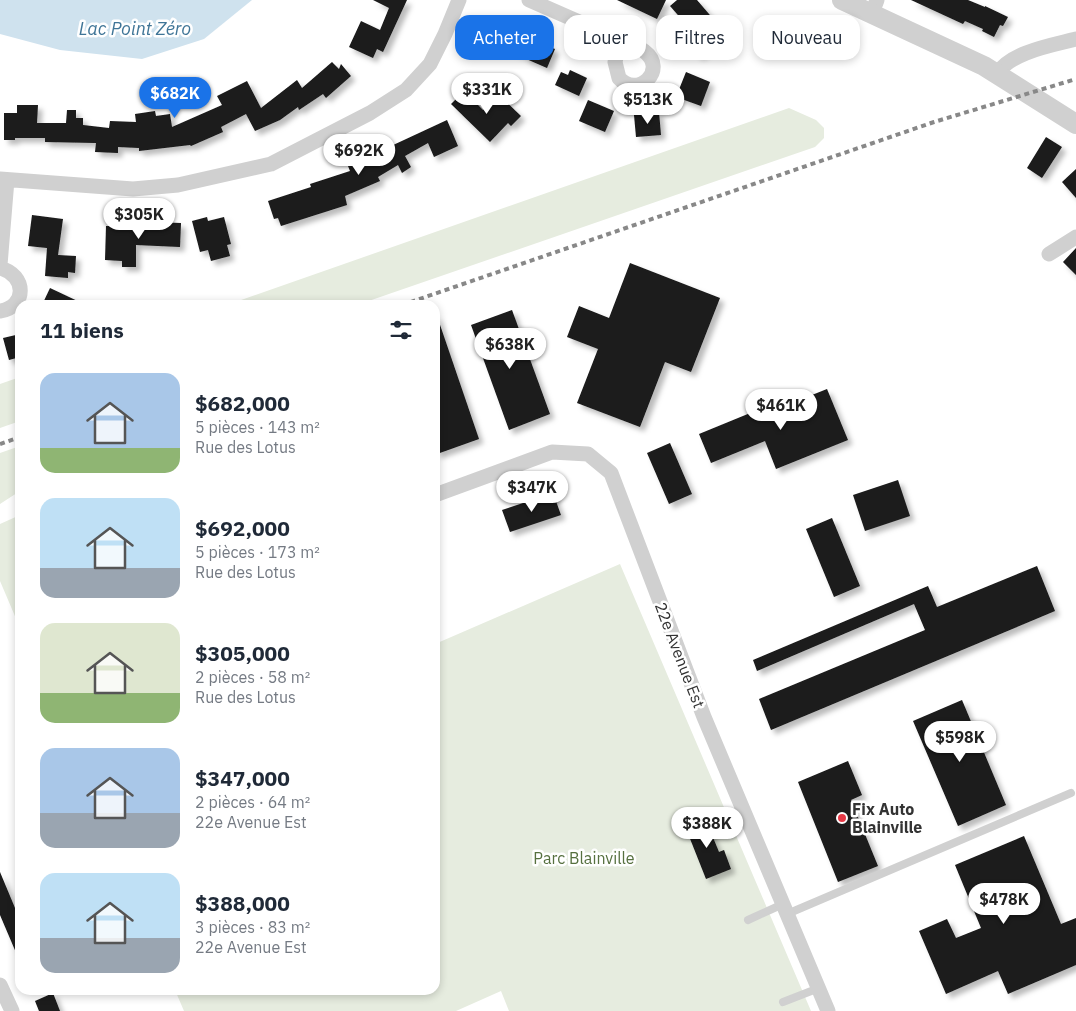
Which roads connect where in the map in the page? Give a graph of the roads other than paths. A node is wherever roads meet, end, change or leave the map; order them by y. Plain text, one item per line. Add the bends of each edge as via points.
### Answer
1 (459, 0) edge
2 (529, 0) edge
3 (842, 0) edge
4 (874, 6) edge
5 (564, 16) edge
6 (1076, 39) edge
7 (997, 74) junction
8 (1076, 124) edge
9 (3, 180) edge
10 (1076, 237) edge
11 (1049, 254) dead end
12 (0, 267) edge
13 (17, 300) edge
14 (15, 302) edge
15 (0, 311) edge
16 (440, 494) edge
17 (1071, 793) dead end
18 (785, 909) junction
19 (748, 920) dead end
20 (0, 985) edge
21 (819, 988) junction
22 (783, 1002) dead end
23 (12, 1011) edge
24 (828, 1011) edge

1 - 9 street via 430,64 406,90 370,114 271,164 178,185 133,188
2 - 5 street
3 - 4 street
4 - 7 street
6 - 7 street via 1019,57
7 - 8 street
9 - 12 street
10 - 11 street
12 - 13 street via 14,274 20,287
14 - 15 street
16 - 18 street, 22e Avenue Est via 552,452 588,454 611,473 704,717
17 - 18 lane
18 - 19 lane
18 - 21 street, 22e Avenue Est
20 - 23 street
21 - 22 lane
21 - 24 street, 22e Avenue Est

